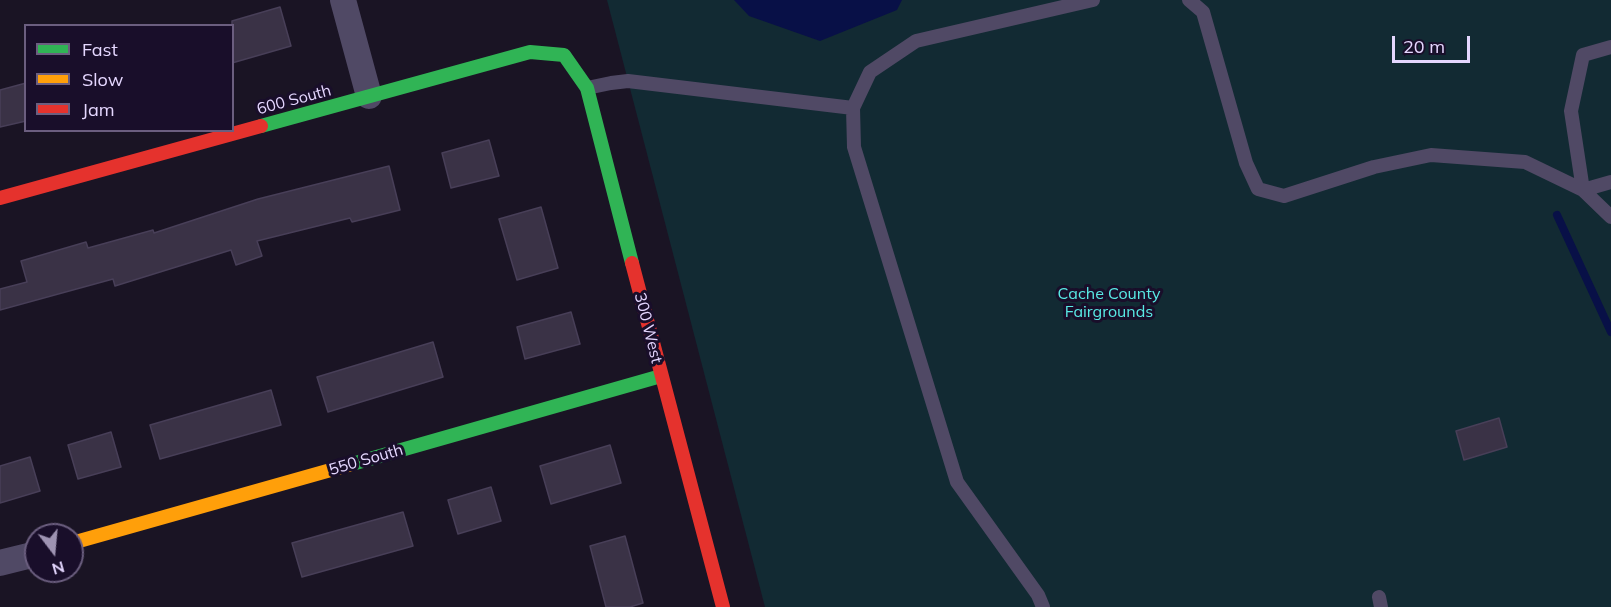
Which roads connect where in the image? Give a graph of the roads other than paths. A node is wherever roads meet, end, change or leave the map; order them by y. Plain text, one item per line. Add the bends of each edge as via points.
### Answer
1 (343, 0) edge
2 (1093, 0) edge
3 (1189, 0) edge
4 (1611, 47) edge
5 (564, 55) joint
6 (587, 88) junction
7 (369, 96) junction
8 (853, 108) junction
9 (1611, 182) edge
10 (1583, 190) junction
11 (0, 198) edge
12 (1611, 217) edge
13 (661, 376) junction
14 (84, 540) edge
15 (24, 557) edge
16 (0, 563) edge
17 (723, 607) edge
18 (1043, 607) edge

1 - 7 street
2 - 8 lane via 916,41 870,72
3 - 10 lane via 1203,12 1245,163 1258,189 1284,196 1374,167 1431,155 1525,162
4 - 10 lane via 1583,55 1571,111
5 - 6 street, 300 West
5 - 7 street, 600 South via 530,52
6 - 8 lane via 627,81
6 - 13 street, 300 West
7 - 11 street, 600 South
8 - 18 lane via 854,147 957,482 1038,594
9 - 10 lane
10 - 12 lane
13 - 14 street, 550 South
13 - 17 street, 300 West
15 - 16 street

